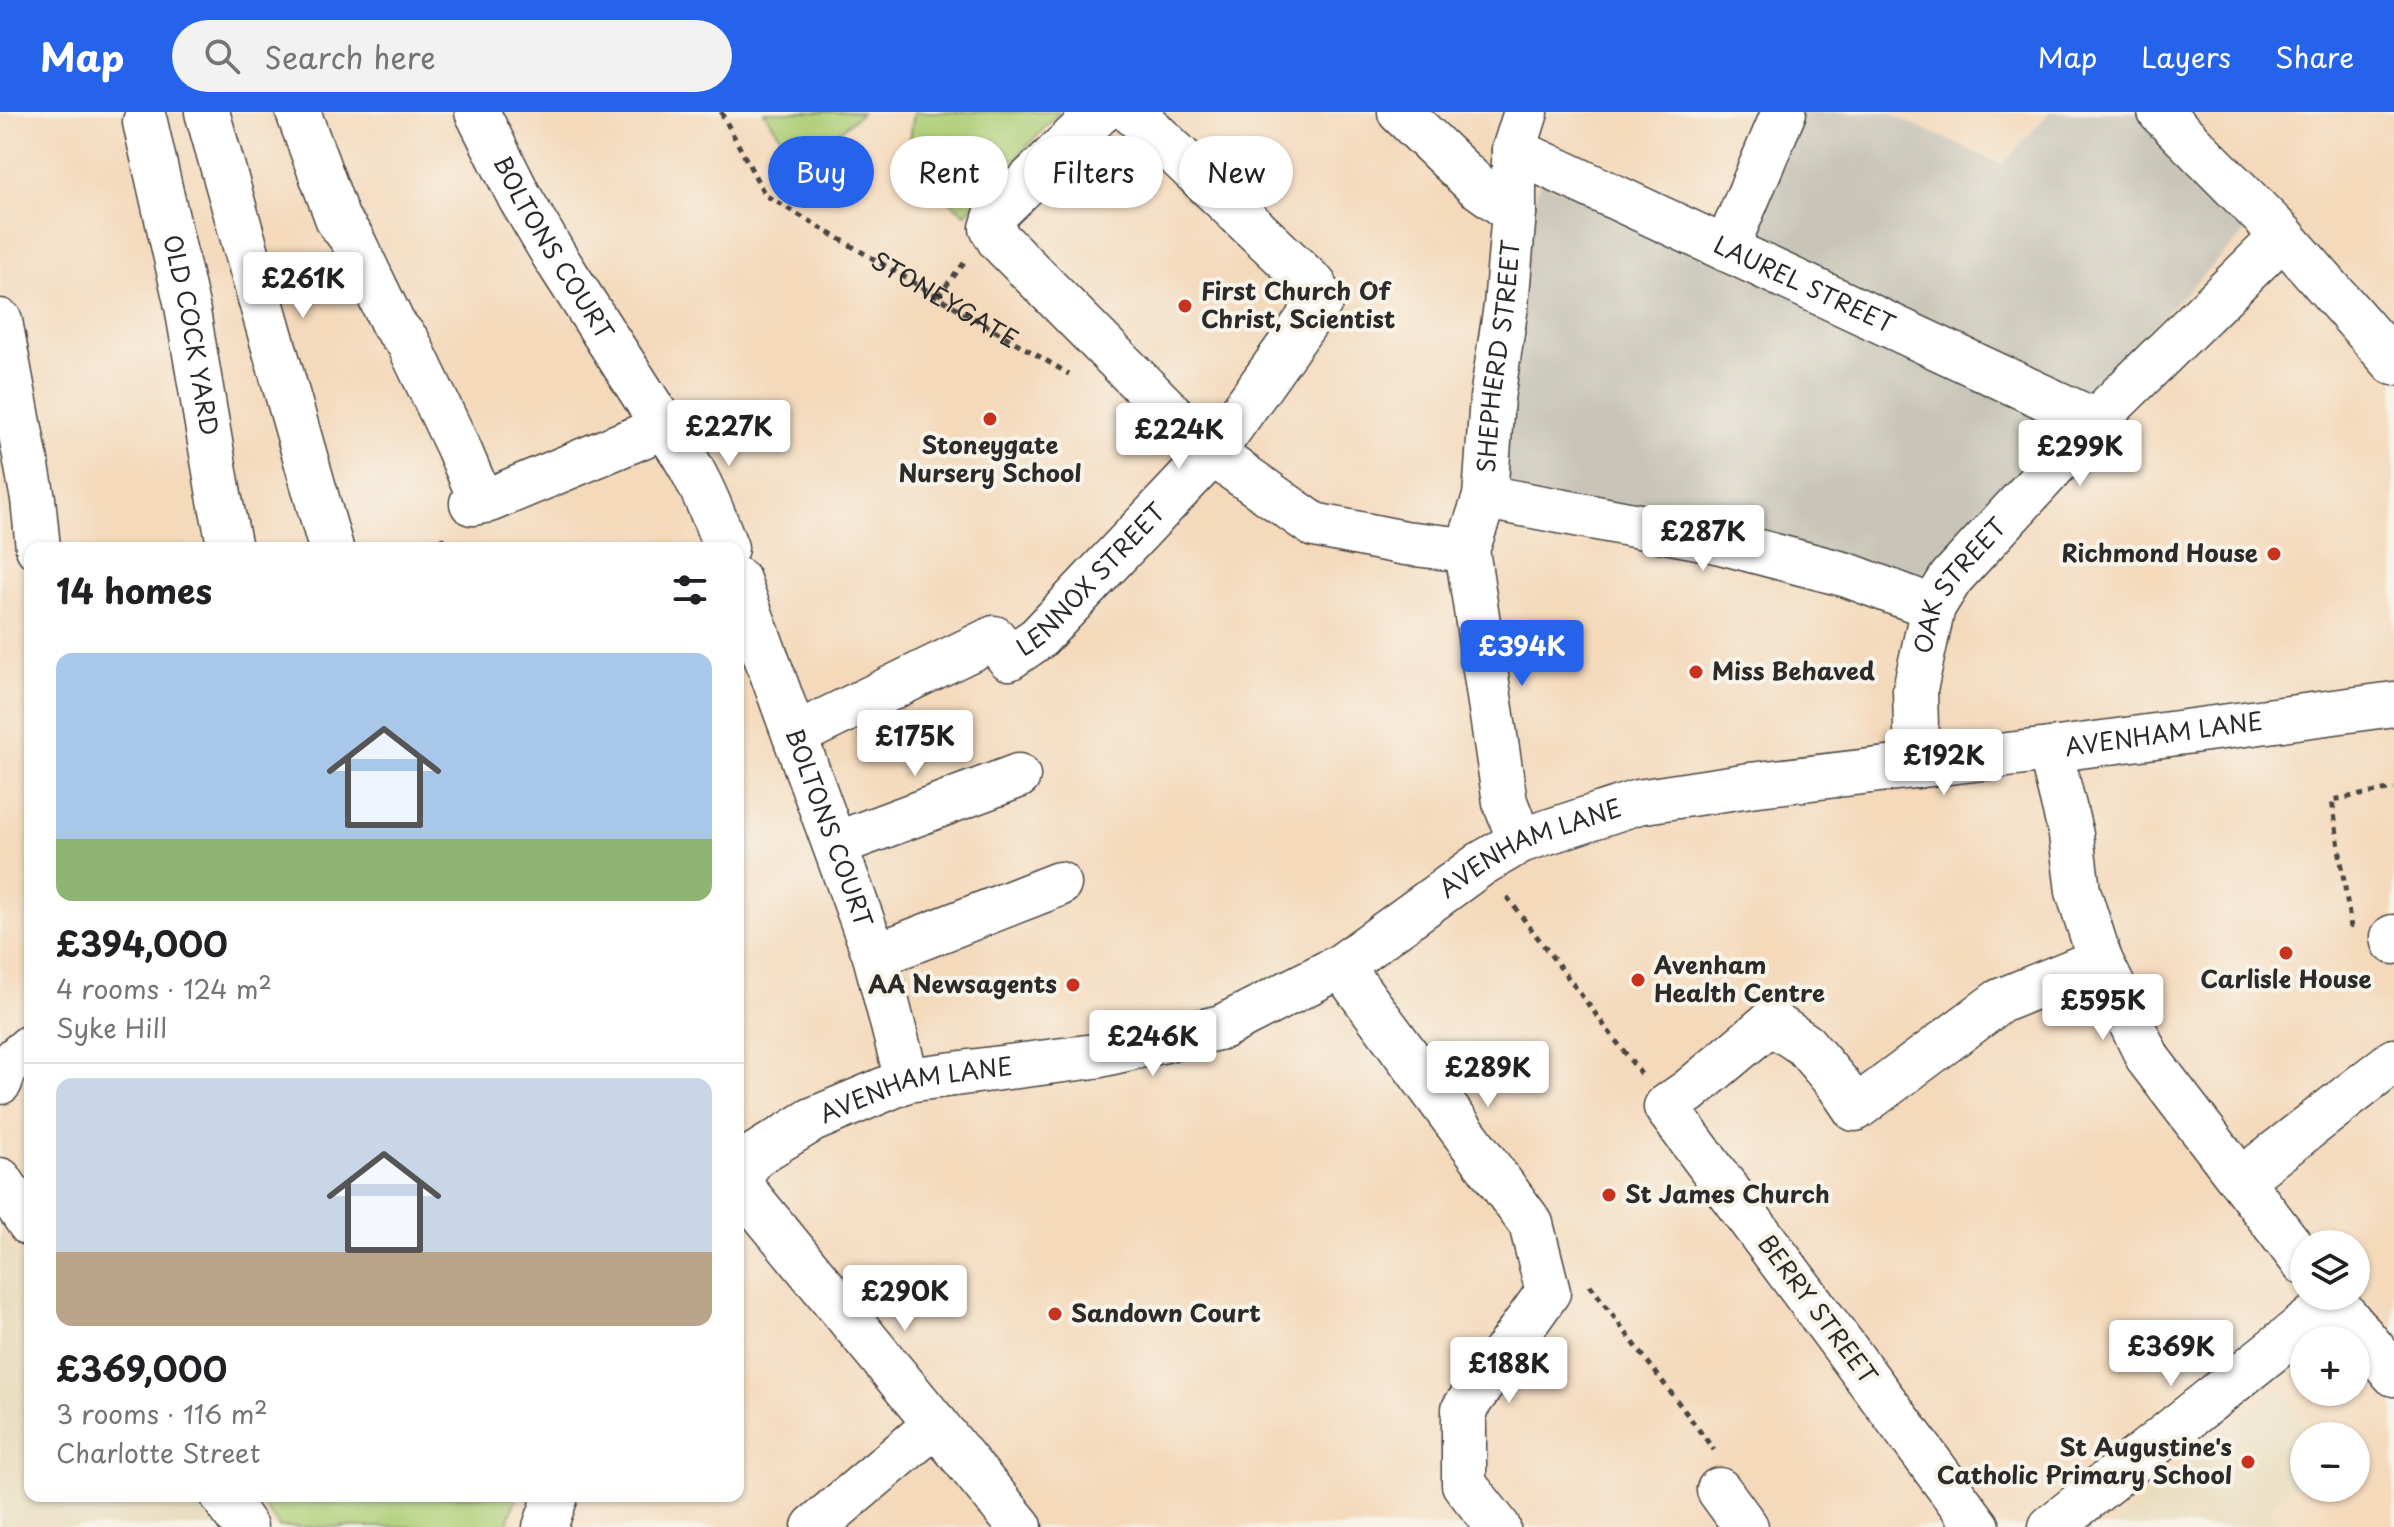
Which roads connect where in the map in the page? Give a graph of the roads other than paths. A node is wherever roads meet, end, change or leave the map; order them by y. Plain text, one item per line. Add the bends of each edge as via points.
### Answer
1 (207, 112) edge
2 (298, 112) edge
3 (477, 112) edge
4 (1100, 112) edge
5 (1132, 112) edge
6 (1400, 112) edge
7 (1784, 112) edge
8 (2160, 112) edge
9 (145, 122) dead end
10 (1520, 131) edge
11 (1514, 212) junction
12 (2283, 236) junction
13 (1726, 249) junction
14 (0, 321) edge
15 (2394, 363) edge
16 (2095, 421) junction
17 (664, 427) junction
18 (1212, 454) junction
19 (1485, 497) junction
20 (37, 542) edge
21 (229, 542) edge
22 (329, 542) edge
23 (724, 542) edge
24 (1467, 550) junction
25 (744, 596) edge
26 (1933, 607) junction
27 (2394, 704) edge
28 (795, 735) junction
29 (2050, 750) junction
30 (1917, 766) junction
31 (1018, 776) dead end
32 (1520, 841) junction
33 (836, 844) junction
34 (1059, 884) dead end
35 (875, 956) junction
36 (2100, 960) junction
37 (1341, 966) junction
38 (2394, 1061) edge
39 (907, 1080) junction
40 (744, 1163) edge
41 (744, 1167) edge
42 (2242, 1179) junction
43 (0, 1180) edge
44 (24, 1215) edge
45 (2290, 1244) edge
46 (2317, 1310) edge
47 (2340, 1310) edge
48 (2394, 1374) edge
49 (936, 1424) junction
50 (1719, 1490) road end
51 (227, 1502) edge
52 (554, 1502) edge
53 (245, 1527) edge
54 (545, 1527) edge
55 (814, 1527) edge
56 (1020, 1527) edge
57 (1498, 1527) edge
58 (1746, 1527) edge
59 (1978, 1527) edge
60 (2051, 1527) edge

1 - 22 street
2 - 17 street via 338,220 393,324 408,342 458,447 476,502
3 - 17 street, BOLTONS COURT via 555,257
4 - 18 street via 997,212 992,228
5 - 18 street, LENNOX STREET via 1315,286 1320,302
6 - 11 street via 1476,185
7 - 13 street
8 - 12 street
9 - 21 street, OLD COCK YARD via 187,306
10 - 11 street, SHEPHERD STREET
10 - 13 street, LAUREL STREET
11 - 19 street, SHEPHERD STREET
12 - 15 street
12 - 16 street, OAK STREET
13 - 16 street, LAUREL STREET
14 - 20 street
16 - 26 street, OAK STREET via 1951,578
17 - 23 street, BOLTONS COURT via 680,446
18 - 24 street via 1314,525
18 - 28 street, LENNOX STREET via 1038,638 1009,658 994,638
19 - 24 street, SHEPHERD STREET
19 - 26 street via 1713,540 1847,575
24 - 32 street via 1505,802
25 - 28 street, BOLTONS COURT
26 - 30 street, OAK STREET via 1915,689
27 - 29 street, AVENHAM LANE
28 - 33 street, BOLTONS COURT
29 - 30 street, AVENHAM LANE
29 - 36 street via 2071,835 2078,891
30 - 32 street, AVENHAM LANE via 1638,802
31 - 33 street
32 - 37 street, AVENHAM LANE
33 - 35 street, BOLTONS COURT
34 - 35 street
35 - 39 street, BOLTONS COURT
36 - 42 street via 2149,1060
36 - 59 street, BERRY STREET via 2000,1001 1855,1109 1805,1045 1771,1022 1666,1107
37 - 39 street, AVENHAM LANE via 1222,1027 1095,1056
37 - 57 street via 1531,1224 1568,1288 1464,1409 1464,1484
38 - 42 street
39 - 40 street, AVENHAM LANE via 812,1120
41 - 49 street
42 - 45 street
43 - 44 street
46 - 60 street
47 - 48 street
49 - 55 street
49 - 56 street
50 - 58 street
51 - 53 street
52 - 54 street

